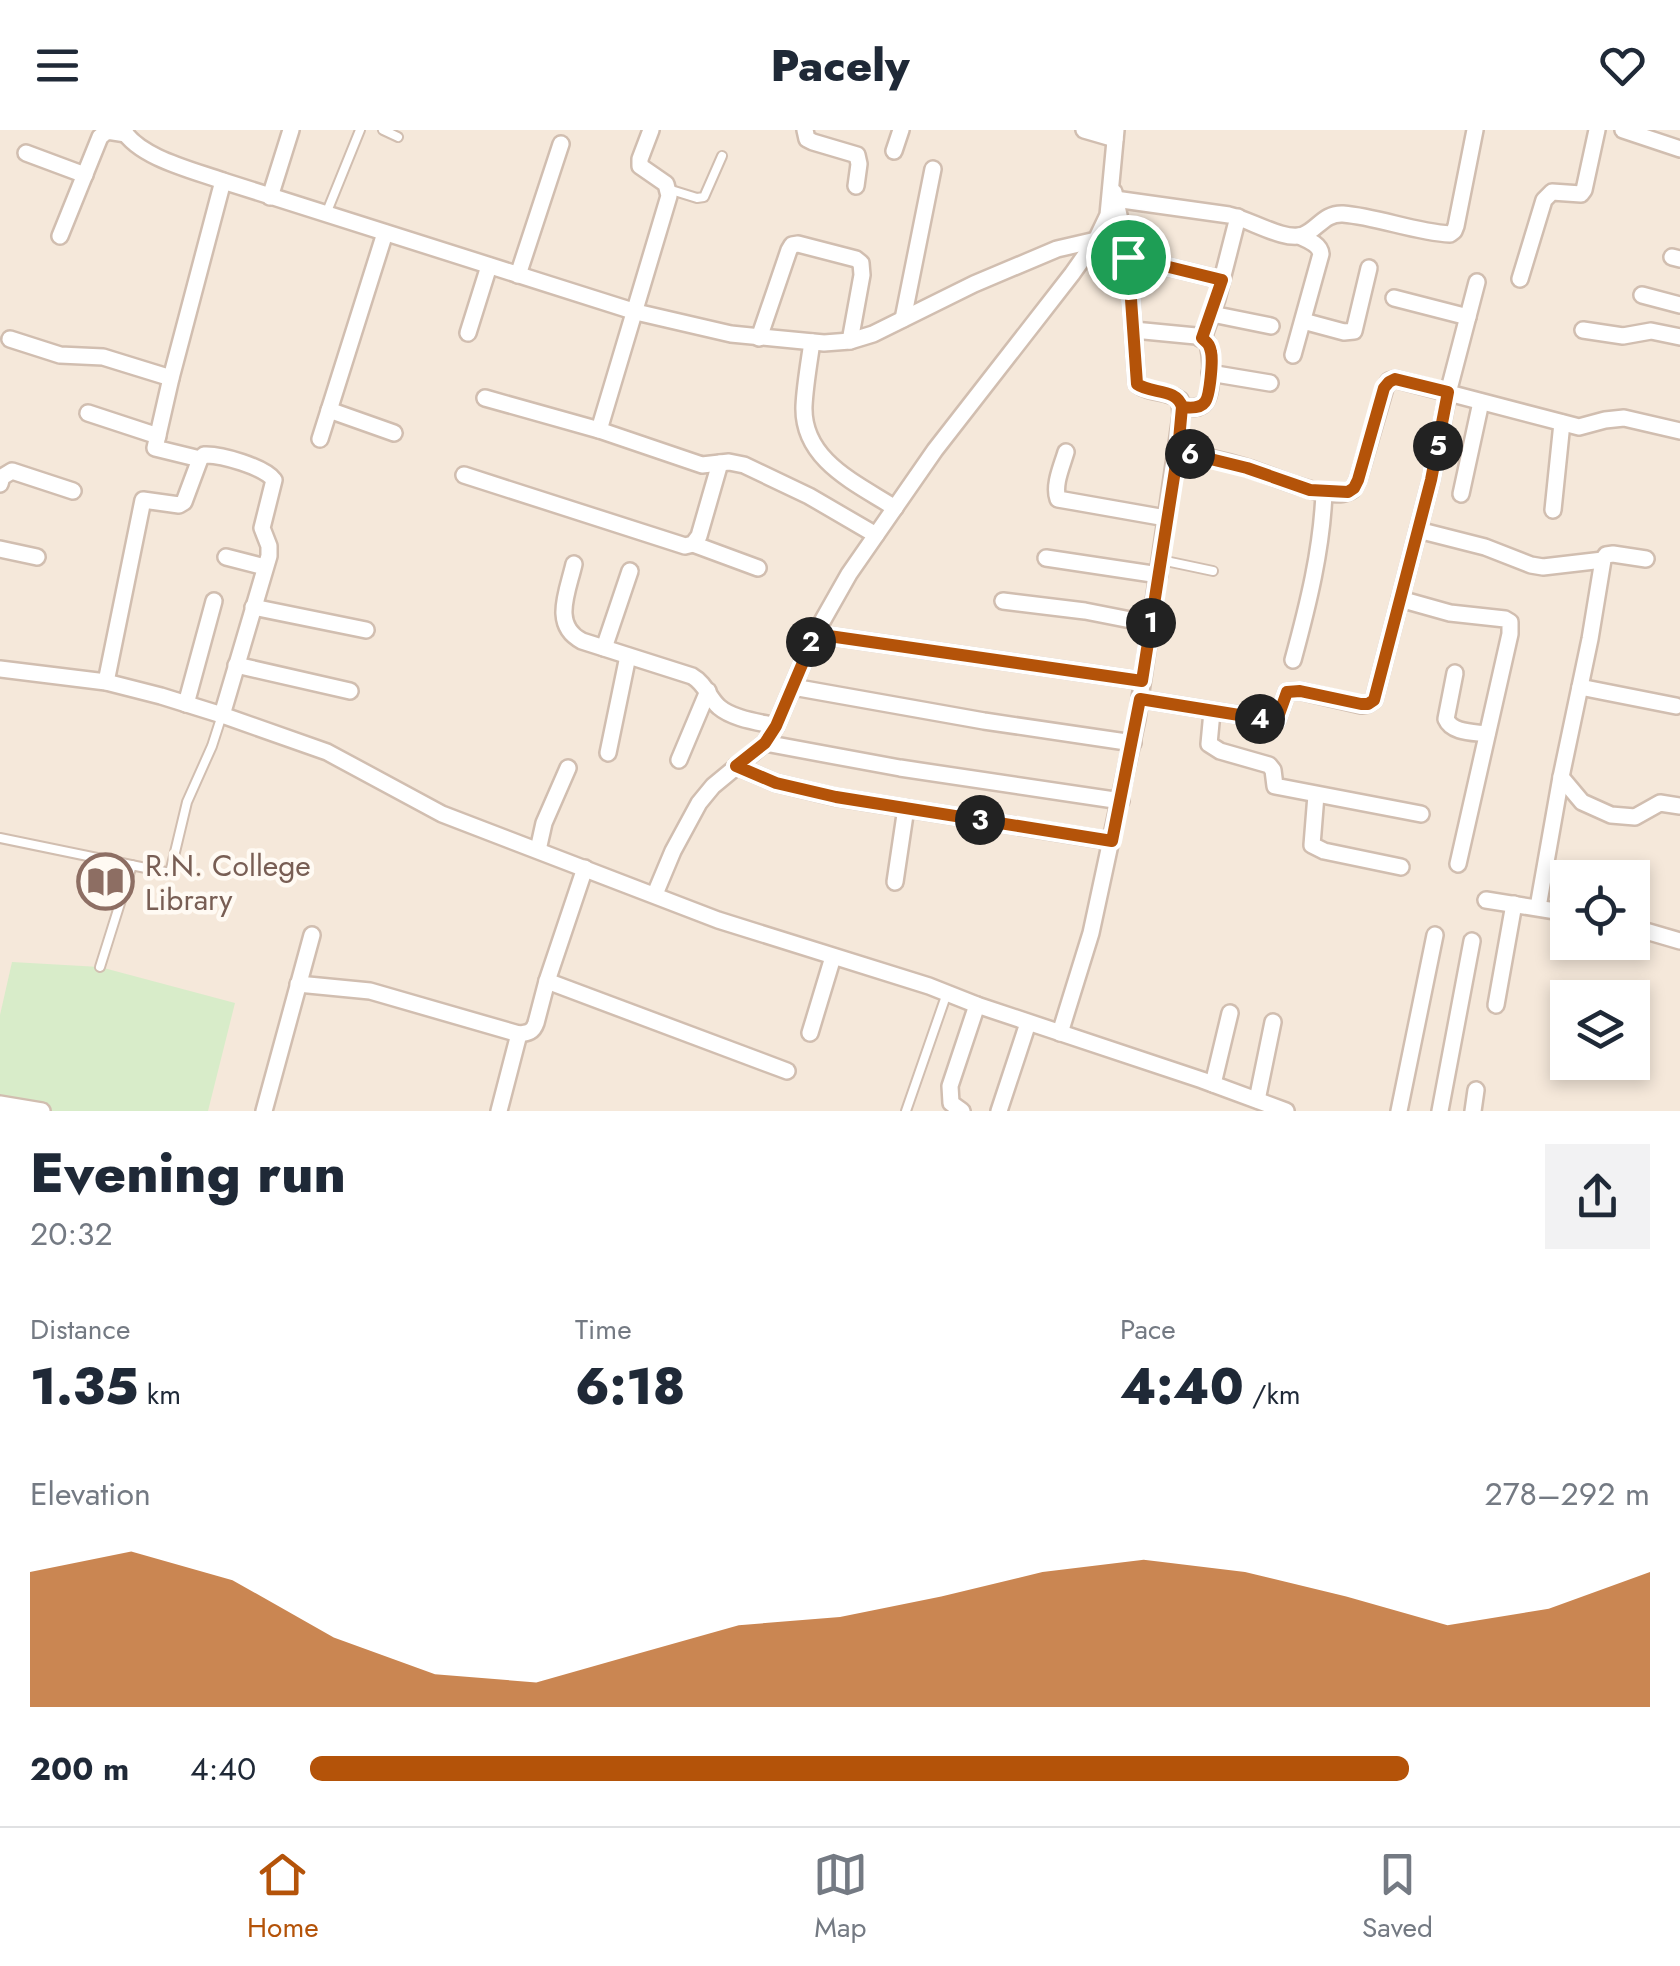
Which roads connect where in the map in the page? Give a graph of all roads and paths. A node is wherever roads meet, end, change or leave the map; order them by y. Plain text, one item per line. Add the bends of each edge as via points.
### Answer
1 (291, 130) edge
2 (360, 130) edge
3 (383, 130) edge
4 (651, 130) edge
5 (805, 130) edge
6 (901, 130) edge
7 (1084, 130) edge
8 (1475, 130) edge
9 (1597, 130) edge
10 (1623, 130) edge
11 (124, 132) edge
12 (1116, 134) edge
13 (398, 138) dead end
14 (561, 144) dead end
15 (1680, 149) edge
16 (894, 151) dead end
17 (26, 153) dead end
18 (722, 156) dead end
19 (933, 169) dead end
20 (84, 175) junction
21 (223, 182) junction
22 (856, 186) dead end
23 (668, 189) junction
24 (1113, 192) junction
25 (270, 196) junction
26 (326, 214) junction
27 (1238, 217) junction
28 (384, 233) junction
29 (60, 236) dead end
30 (1299, 236) junction
31 (1096, 240) junction
32 (1128, 257) junction
33 (489, 266) junction
34 (1368, 268) dead end
35 (518, 276) junction
36 (1520, 279) dead end
37 (1222, 280) junction
38 (1477, 282) dead end
39 (1642, 295) dead end
40 (1394, 298) dead end
41 (1680, 304) edge
42 (636, 312) junction
43 (1212, 314) junction
44 (1468, 318) junction
45 (903, 319) junction
46 (1303, 322) junction
47 (1271, 326) dead end
48 (1134, 330) junction
49 (1582, 330) dead end
50 (468, 334) dead end
51 (1680, 337) edge
52 (759, 338) junction
53 (1202, 338) junction
54 (10, 339) dead end
55 (850, 341) junction
56 (812, 342) junction
57 (1293, 356) dead end
58 (1210, 372) junction
59 (171, 378) junction
60 (1270, 383) dead end
61 (1448, 392) junction
62 (485, 398) dead end
63 (1481, 402) junction
64 (1182, 407) junction
65 (329, 410) junction
66 (88, 414) dead end
67 (1562, 423) junction
68 (598, 430) junction
69 (1680, 431) edge
70 (394, 433) dead end
71 (158, 436) junction
72 (320, 439) dead end
73 (1178, 451) junction
74 (1066, 452) dead end
75 (200, 458) junction
76 (720, 464) junction
77 (464, 475) dead end
78 (0, 484) edge
79 (73, 492) dead end
80 (1324, 492) junction
81 (1461, 494) dead end
82 (894, 508) junction
83 (1553, 510) dead end
84 (1166, 518) junction
85 (1418, 530) junction
86 (876, 534) junction
87 (693, 544) junction
88 (0, 549) edge
89 (37, 556) dead end
90 (226, 557) dead end
91 (1046, 558) dead end
92 (1603, 560) junction
93 (1646, 560) dead end
94 (574, 564) dead end
95 (265, 566) junction
96 (758, 568) dead end
97 (1160, 568) junction
98 (1213, 571) dead end
99 (630, 572) dead end
100 (1400, 599) junction
101 (214, 601) dead end
102 (1003, 601) dead end
103 (253, 607) junction
104 (1151, 624) junction
105 (366, 630) dead end
106 (815, 634) junction
107 (604, 648) junction
108 (628, 656) junction
109 (1293, 660) dead end
110 (236, 665) junction
111 (0, 669) edge
112 (1456, 673) dead end
113 (1142, 681) junction
114 (106, 682) junction
115 (793, 687) junction
116 (1580, 687) junction
117 (350, 690) dead end
118 (708, 690) junction
119 (1140, 699) junction
120 (186, 704) junction
121 (1676, 706) dead end
122 (1212, 712) junction
123 (222, 715) junction
124 (776, 726) junction
125 (1488, 734) junction
126 (1132, 742) junction
127 (765, 743) junction
128 (608, 752) dead end
129 (679, 760) dead end
130 (736, 766) junction
131 (568, 768) dead end
132 (1561, 777) junction
133 (1316, 795) junction
134 (1121, 800) junction
135 (1680, 806) edge
136 (906, 808) junction
137 (1421, 814) dead end
138 (0, 838) edge
139 (1112, 841) junction
140 (538, 850) junction
141 (1458, 864) dead end
142 (132, 865) junction
143 (1401, 867) dead end
144 (585, 868) junction
145 (894, 882) dead end
146 (655, 894) junction
147 (1486, 900) dead end
148 (1514, 904) junction
149 (1538, 908) junction
150 (1550, 910) edge
151 (1650, 933) edge
152 (312, 934) dead end
153 (1436, 934) dead end
154 (1472, 940) dead end
155 (1680, 941) edge
156 (834, 957) junction
157 (100, 966) dead end
158 (547, 981) junction
159 (298, 984) junction
160 (947, 993) junction
161 (977, 1005) junction
162 (1496, 1005) dead end
163 (1230, 1013) dead end
164 (1028, 1022) junction
165 (1273, 1022) dead end
166 (810, 1033) dead end
167 (1060, 1033) junction
168 (519, 1034) junction
169 (787, 1071) dead end
170 (1214, 1084) junction
171 (1476, 1090) dead end
172 (1257, 1100) junction
173 (0, 1104) edge
174 (42, 1111) edge
175 (264, 1111) edge
176 (498, 1111) edge
177 (906, 1111) edge
178 (962, 1111) edge
179 (1000, 1111) edge
180 (1286, 1111) edge
181 (1399, 1111) edge
182 (1440, 1111) edge
183 (1472, 1111) edge

1 - 25 street
2 - 26 lane
3 - 13 lane
4 - 23 street via 640,166
5 - 22 street via 807,139 857,156
6 - 16 street
7 - 12 street
8 - 30 street via 1454,231 1338,214
9 - 36 street via 1584,190 1552,192 1544,200
10 - 15 street
11 - 20 street via 103,132
11 - 21 street via 142,149
12 - 24 street
14 - 35 street
17 - 20 street
18 - 23 lane via 704,197
19 - 45 street
20 - 29 street
21 - 25 street
21 - 59 street
23 - 42 street
24 - 27 street
24 - 31 street
24 - 32 street
25 - 26 street
26 - 28 street
27 - 30 street
27 - 37 street
28 - 33 street
28 - 65 street
30 - 46 street via 1322,254
31 - 45 street via 1057,249
31 - 82 street
32 - 37 street
32 - 48 street
33 - 35 street
33 - 50 street
34 - 46 street via 1354,331
35 - 42 street
37 - 43 street
38 - 44 street
39 - 41 street
40 - 44 street
42 - 52 street
42 - 68 street
43 - 47 street
43 - 53 street
44 - 61 street
45 - 55 street
46 - 57 street
48 - 53 street
48 - 64 street via 1137,384 1175,396
49 - 51 street
52 - 55 street via 789,250 798,244 862,263
52 - 56 street
53 - 58 street via 1211,350
54 - 59 street
55 - 56 street
56 - 82 street via 804,407 812,444 831,466
58 - 60 street
58 - 64 street via 1205,403
59 - 71 street
61 - 63 street
61 - 80 street via 1389,382 1354,488
61 - 85 street
62 - 68 street
63 - 67 street
63 - 81 street
64 - 73 street
65 - 70 street
65 - 72 street
66 - 71 street
67 - 69 street via 1579,428 1624,418
67 - 83 street
68 - 76 street via 702,465
71 - 75 street via 156,448
73 - 80 street
73 - 84 street
74 - 84 street via 1058,498
75 - 95 street via 215,455 271,475 262,528 270,551
75 - 114 street via 184,502 144,500
76 - 86 street via 744,465
76 - 87 street
77 - 87 street
78 - 79 street via 12,471
80 - 109 street via 1320,542
82 - 86 street
84 - 97 street
85 - 92 street via 1543,567
85 - 100 street
86 - 106 street
87 - 96 street
88 - 89 street
90 - 95 street
91 - 97 street
92 - 93 street via 1613,554
92 - 116 street
94 - 107 street via 566,629
95 - 103 street
97 - 98 lane
97 - 104 street
99 - 107 street
100 - 122 street via 1378,692 1368,704 1294,691 1287,692 1277,720
100 - 125 street via 1510,622
101 - 120 street
102 - 104 street
103 - 105 street
103 - 110 street
104 - 113 street
106 - 113 street
106 - 115 street
107 - 108 street
108 - 118 street via 692,676
108 - 128 street
110 - 117 street
110 - 123 street
111 - 114 street
112 - 125 street via 1448,724
113 - 119 street
114 - 120 street
115 - 124 street
115 - 126 street
116 - 121 street
116 - 132 street
118 - 124 street via 723,710
118 - 129 street
119 - 122 street
119 - 126 street
120 - 123 street
122 - 133 street via 1208,737 1214,748 1269,765 1275,786
123 - 140 street via 327,752 442,814
123 - 142 lane via 187,802 170,873
124 - 127 street
125 - 141 street
126 - 134 street
127 - 130 street
127 - 134 street
130 - 136 street via 776,783
130 - 146 street via 699,803
131 - 140 street
132 - 135 street via 1582,802 1611,816 1635,817 1660,803
132 - 149 street
133 - 137 street
133 - 143 street via 1312,845
134 - 139 street
136 - 139 street
136 - 145 street
138 - 142 lane
139 - 167 street
140 - 144 street
142 - 157 lane
144 - 146 street
144 - 158 street
146 - 156 street
147 - 148 street
148 - 149 street
148 - 162 street
149 - 150 street
151 - 155 street
152 - 159 street
153 - 181 street
154 - 182 street
156 - 160 street
156 - 166 street
158 - 168 street via 534,1029
158 - 169 street
159 - 168 street via 370,992
159 - 175 street
160 - 161 street
160 - 177 lane
161 - 164 street
161 - 178 street via 950,1086 951,1103
163 - 170 street
164 - 167 street
164 - 179 street
165 - 172 street
167 - 170 street
168 - 176 street
170 - 172 street
171 - 183 street
172 - 180 street
173 - 174 street

